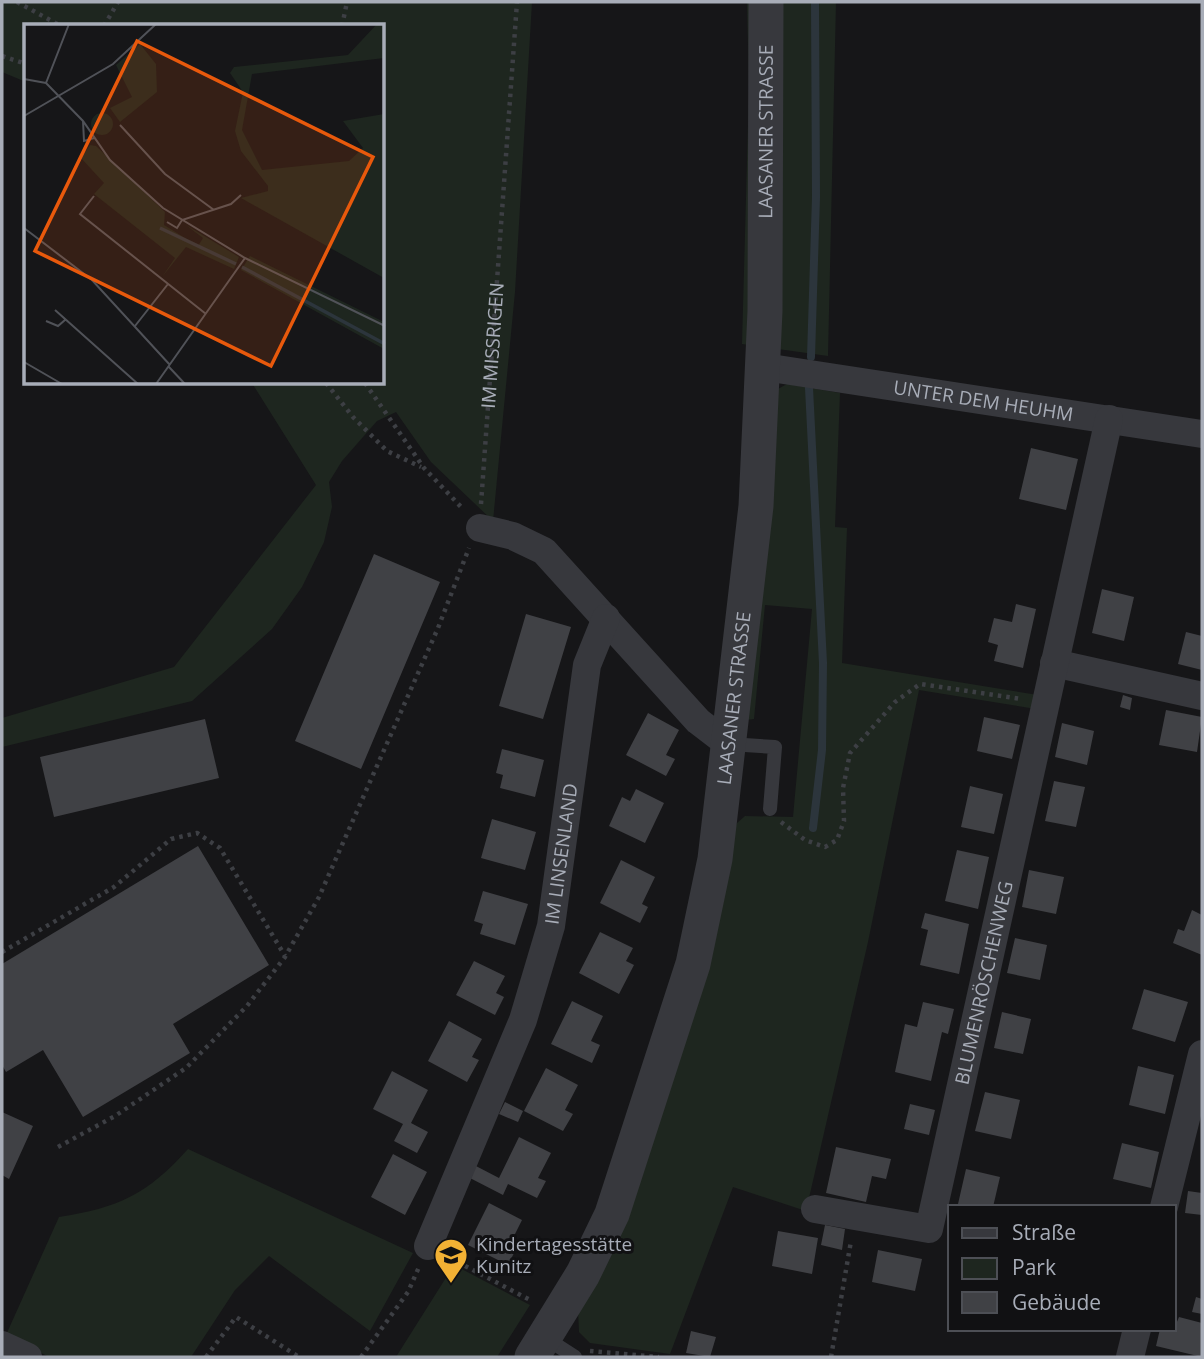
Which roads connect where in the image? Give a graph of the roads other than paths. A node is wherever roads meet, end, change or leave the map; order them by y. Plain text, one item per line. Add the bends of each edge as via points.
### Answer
1 (766, 2) edge
2 (764, 367) junction
3 (1108, 419) junction
4 (1202, 434) edge
5 (480, 528) road end
6 (606, 618) junction
7 (1054, 663) junction
8 (1202, 696) edge
9 (728, 744) junction
10 (770, 808) road end
11 (1202, 1054) edge
12 (1164, 1205) edge
13 (815, 1209) dead end
14 (428, 1246) road end
15 (1136, 1331) edge
16 (2, 1345) edge
17 (556, 1351) edge
18 (28, 1357) edge
19 (1130, 1357) edge

1 - 2 street, LAASANER STRASSE
2 - 3 street, UNTER DEM HEUHM
2 - 9 street, LAASANER STRASSE via 756,506
3 - 4 street, UNTER DEM HEUHM
3 - 7 street, BLUMENRÖSCHENWEG
5 - 6 street via 513,536 544,551
6 - 9 street via 698,721
6 - 14 street, IM LINSENLAND via 587,665 547,937 523,1020
7 - 8 street
7 - 13 street, BLUMENRÖSCHENWEG via 929,1229
9 - 10 lane via 775,747
9 - 17 street, LAASANER STRASSE via 715,859 693,964 612,1214 583,1274
11 - 12 street
15 - 19 street
16 - 18 street

